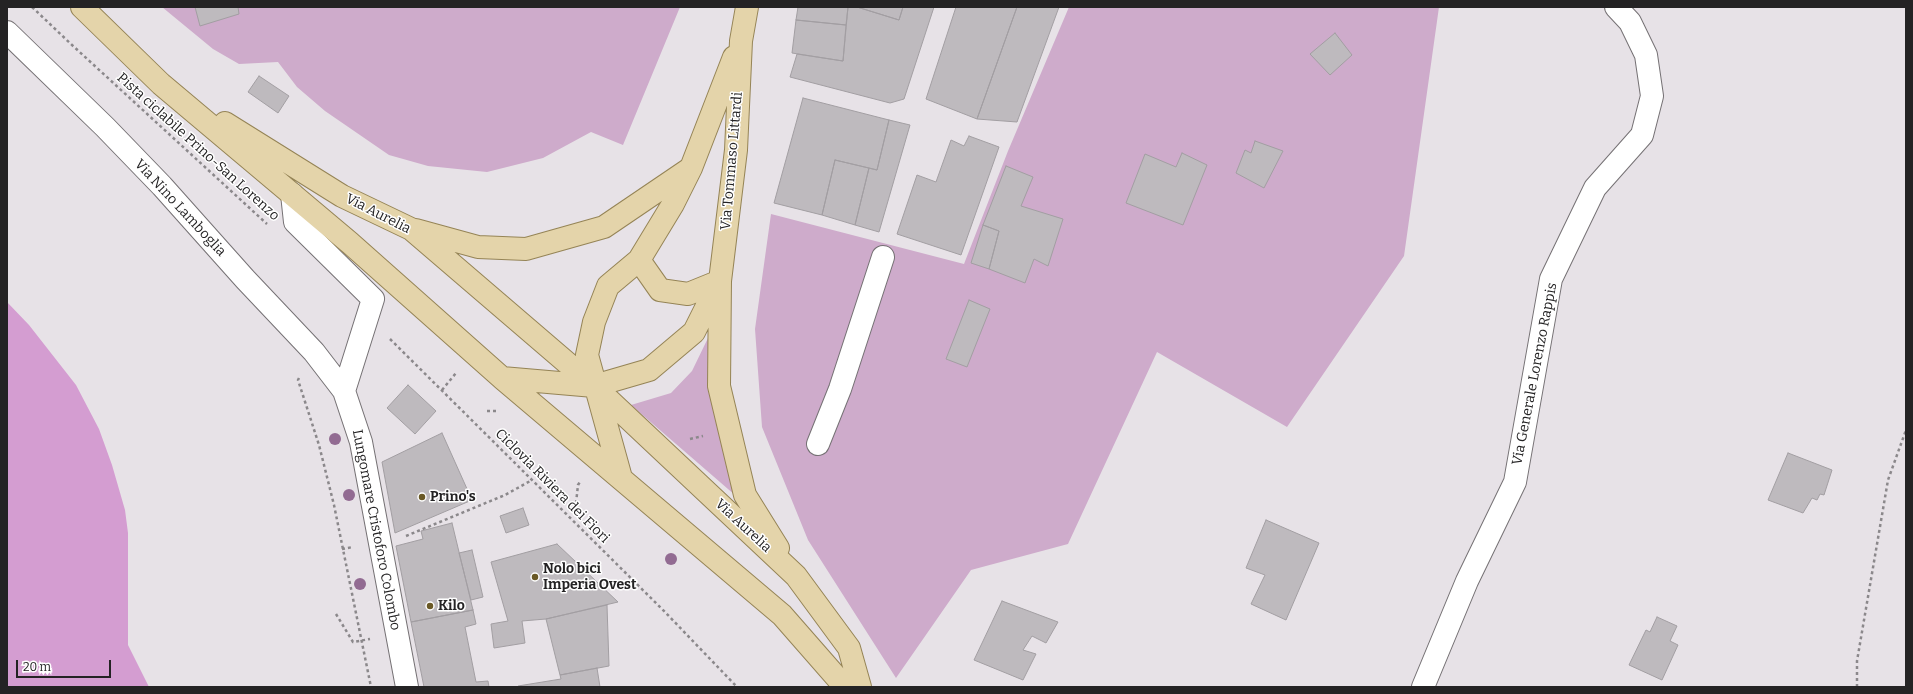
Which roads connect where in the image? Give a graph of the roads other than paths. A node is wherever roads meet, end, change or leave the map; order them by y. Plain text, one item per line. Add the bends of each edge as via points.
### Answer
1 (82, 7) edge
2 (747, 7) edge
3 (1616, 7) edge
4 (100, 16) edge
5 (7, 32) edge
6 (741, 41) junction
7 (161, 84) junction
8 (691, 168) junction
9 (292, 194) junction
10 (410, 228) junction
11 (882, 257) dead end
12 (639, 260) junction
13 (720, 281) junction
14 (502, 378) junction
15 (594, 386) junction
16 (344, 392) junction
17 (818, 444) dead end
18 (621, 478) junction
19 (796, 576) junction
20 (407, 687) edge
21 (845, 687) edge
22 (860, 687) edge
23 (1423, 687) edge

1 - 4 main road, Via Aurelia
2 - 6 main road, Via Tommaso Littardi
3 - 23 street, Via Generale Lorenzo Rappis via 1630,22 1646,55 1652,96 1642,135 1595,188 1551,279 1515,482 1467,581
4 - 7 main road, Via Aurelia
5 - 16 street, Via Nino Lamboglia via 162,186 314,352
6 - 8 main road, Via Tommaso Littardi
6 - 13 main road, Via Tommaso Littardi via 736,150
7 - 9 main road, Via Aurelia
7 - 10 main road, Via Aurelia via 342,196
8 - 10 main road via 604,227 526,249 478,247
8 - 12 main road, Via Tommaso Littardi via 673,204
9 - 14 main road, Via Aurelia
9 - 16 street via 295,222 373,299
10 - 15 main road, Via Aurelia
11 - 17 street via 840,389
12 - 13 main road via 660,290 688,294
12 - 15 main road, Via Tommaso Littardi via 608,286 594,322 587,355
13 - 15 main road via 694,332 649,370
13 - 19 main road, Via Tommaso Littardi via 720,386 745,495
14 - 15 main road
14 - 18 main road, Via Aurelia
15 - 18 main road
15 - 19 main road, Via Aurelia
16 - 20 street, Lungomare Cristoforo Colombo via 361,442
18 - 21 main road, Via Aurelia via 782,615
19 - 22 main road, Via Aurelia via 849,648

